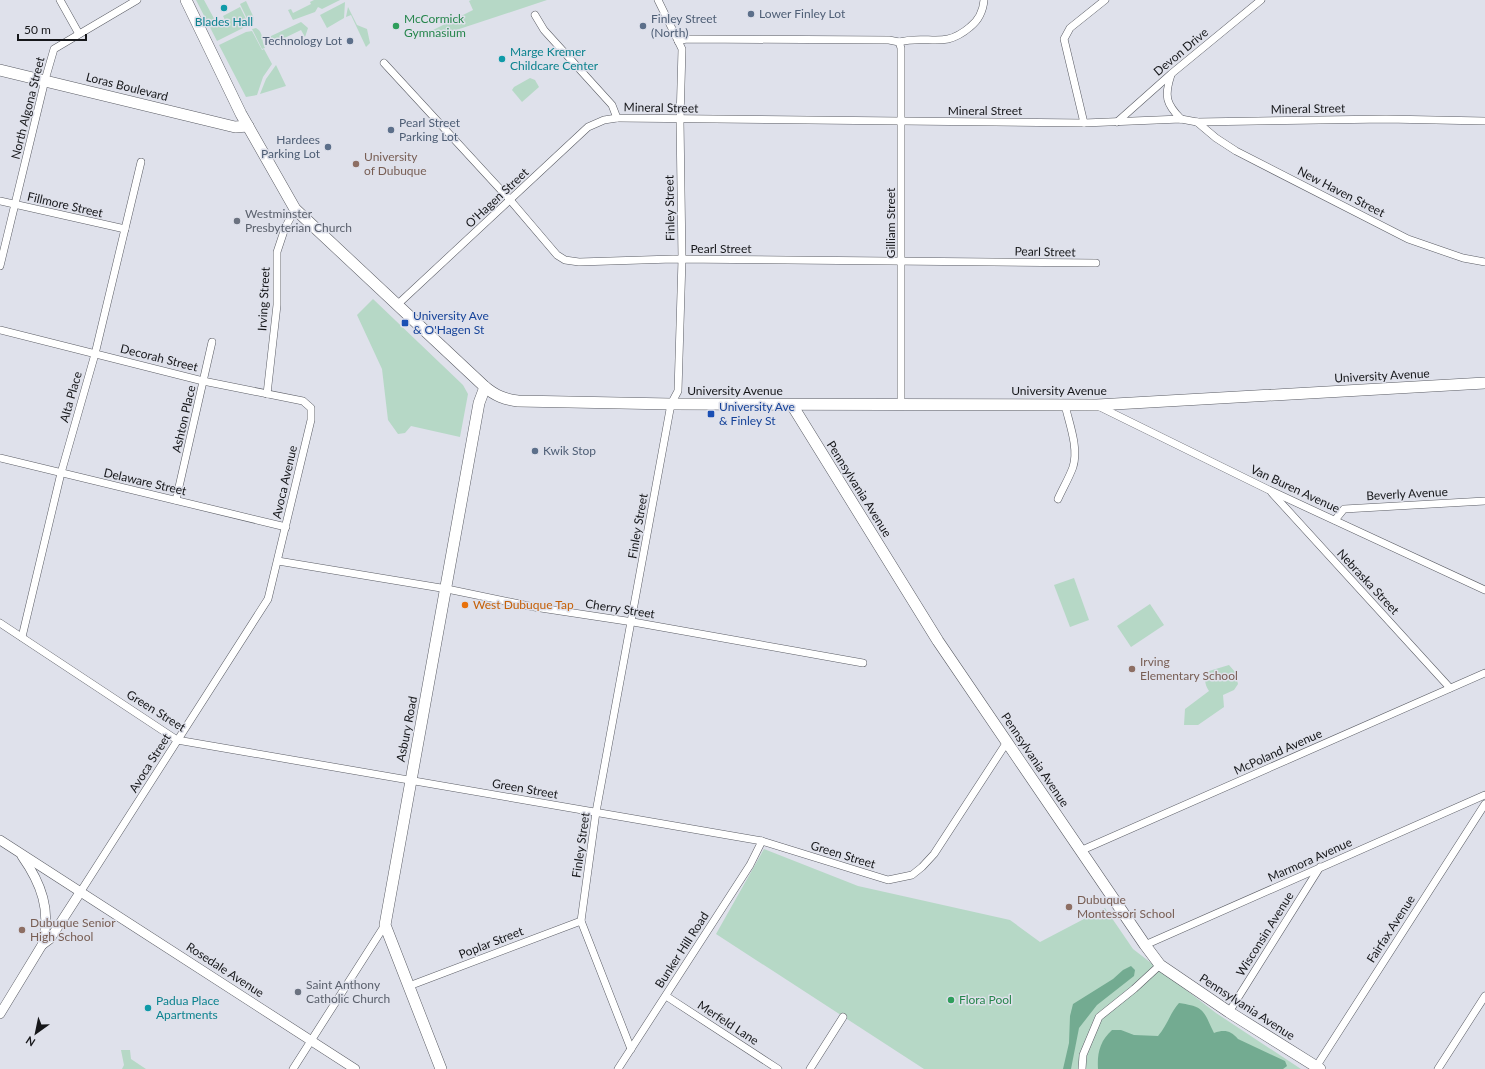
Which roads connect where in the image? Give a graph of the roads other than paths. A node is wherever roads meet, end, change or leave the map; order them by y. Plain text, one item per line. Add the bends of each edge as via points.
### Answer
1 (60, 0) edge
2 (138, 0) edge
3 (186, 0) edge
4 (658, 0) edge
5 (984, 0) edge
6 (1105, 0) edge
7 (1261, 0) edge
8 (535, 15) dead end
9 (79, 34) junction
10 (678, 41) junction
11 (899, 42) junction
12 (384, 63) dead end
13 (0, 70) edge
14 (1171, 74) junction
15 (45, 80) junction
16 (617, 118) junction
17 (1181, 119) junction
18 (680, 120) junction
19 (1485, 121) edge
20 (901, 122) junction
21 (1117, 122) junction
22 (1197, 122) junction
23 (1084, 123) junction
24 (248, 126) junction
25 (141, 162) dead end
26 (0, 201) edge
27 (511, 201) junction
28 (15, 204) junction
29 (295, 209) junction
30 (125, 229) junction
31 (682, 259) junction
32 (902, 261) junction
33 (1485, 262) edge
34 (1096, 263) dead end
35 (0, 266) edge
36 (398, 305) junction
37 (0, 330) edge
38 (212, 342) dead end
39 (95, 354) junction
40 (203, 381) junction
41 (1485, 383) edge
42 (485, 387) junction
43 (267, 394) junction
44 (671, 404) junction
45 (901, 404) junction
46 (792, 405) junction
47 (1064, 405) junction
48 (1096, 405) junction
49 (312, 408) joint
50 (0, 458) edge
51 (61, 473) junction
52 (1269, 490) junction
53 (1058, 499) dead end
54 (176, 500) junction
55 (1485, 501) edge
56 (1335, 520) junction
57 (286, 527) junction
58 (278, 561) junction
59 (447, 589) junction
60 (1485, 590) edge
61 (633, 622) junction
62 (0, 624) edge
63 (22, 637) junction
64 (863, 663) dead end
65 (1485, 674) edge
66 (1450, 688) junction
67 (177, 740) junction
68 (1007, 742) junction
69 (410, 781) junction
70 (1485, 795) edge
71 (1485, 804) edge
72 (596, 812) junction
73 (0, 840) edge
74 (762, 841) junction
75 (1080, 851) junction
76 (20, 853) junction
77 (1320, 867) junction
78 (81, 891) junction
79 (581, 921) junction
80 (385, 925) junction
81 (42, 945) junction
82 (1145, 946) junction
83 (1160, 965) junction
84 (409, 986) junction
85 (666, 996) junction
86 (1485, 996) edge
87 (1229, 1012) junction
88 (0, 1014) edge
89 (843, 1016) dead end
90 (311, 1040) junction
91 (631, 1049) junction
92 (1318, 1068) edge
93 (292, 1069) edge
94 (355, 1069) edge
95 (441, 1069) edge
96 (618, 1069) edge
97 (778, 1069) edge
98 (810, 1069) edge
99 (1082, 1069) edge
100 (1438, 1069) edge

1 - 9 street
2 - 9 street, North Algona Street
3 - 24 main road, University Avenue
4 - 10 street, Finley Street
5 - 11 street via 977,22 951,40
6 - 23 street via 1070,28 1064,39
7 - 14 street, Devon Drive
8 - 16 street, Mineral Street via 544,30 612,105
9 - 15 street, North Algona Street via 54,49
10 - 11 street via 694,39
10 - 18 street, Finley Street via 682,49
11 - 20 street, Gilliam Street
12 - 27 street, Pearl Street
13 - 15 main road, Loras Boulevard
14 - 17 street via 1166,89 1168,102 1172,111
14 - 21 street, Devon Drive
15 - 24 main road, Loras Boulevard via 235,127
15 - 28 street, North Algona Street
16 - 18 street, Mineral Street
16 - 27 street, O'Hagen Street via 604,120 588,128
17 - 21 street, Mineral Street
17 - 22 street, Mineral Street
18 - 20 street, Mineral Street
18 - 31 street, Finley Street
19 - 22 street, Mineral Street via 1386,119
20 - 23 street, Mineral Street
20 - 32 street, Gilliam Street
21 - 23 street, Mineral Street
22 - 33 street, New Haven Street via 1236,151 1408,239 1463,258
24 - 29 main road, University Avenue
25 - 30 street, Alta Place
26 - 28 street, Fillmore Street
27 - 31 street, Pearl Street via 557,255 565,260 579,262
27 - 36 street, O'Hagen Street
28 - 30 street, Fillmore Street
28 - 35 street, North Algona Street
29 - 36 main road, University Avenue
29 - 43 street, Irving Street via 277,252 277,305
30 - 39 street, Alta Place
31 - 32 street, Pearl Street
31 - 44 street, Finley Street via 678,393
32 - 34 street, Pearl Street
32 - 45 street, Gilliam Street
36 - 42 main road, University Avenue
37 - 39 street, Decorah Street
38 - 40 street, Ashton Place
39 - 40 street, Decorah Street
39 - 51 street, Alta Place
40 - 43 street, Decorah Street
40 - 54 street, Ashton Place
41 - 48 main road, University Avenue
42 - 44 main road, University Avenue via 505,400
42 - 59 main road, Asbury Road via 479,404
43 - 49 street, Decorah Street via 303,401
44 - 46 main road, University Avenue
44 - 61 street, Finley Street
45 - 46 main road, University Avenue
45 - 47 main road, University Avenue
46 - 68 main road, Pennsylvania Avenue via 938,641
47 - 48 main road, University Avenue
47 - 53 street via 1073,438 1074,457 1073,466
48 - 52 street, Van Buren Avenue
49 - 57 street, Avoca Avenue
50 - 51 street, Delaware Street
51 - 54 street, Delaware Street
51 - 63 street, Alta Place
52 - 56 street, Van Buren Avenue
52 - 66 street, Nebraska Street
54 - 57 street, Delaware Street
55 - 56 street, Beverly Avenue via 1344,509
56 - 60 street, Van Buren Avenue
57 - 58 street, Avoca Avenue
58 - 59 street, Cherry Street
58 - 67 street, Avoca Street via 268,599
59 - 61 street, Cherry Street via 534,607
59 - 69 main road, Asbury Road
61 - 64 street, Cherry Street
61 - 72 street, Finley Street
62 - 63 street, Green Street
63 - 67 street, Green Street
65 - 66 street, McPoland Avenue
66 - 75 street, McPoland Avenue
67 - 69 street, Green Street
67 - 78 street, Avoca Street
68 - 74 street, Green Street via 934,854 912,875 888,880
68 - 75 main road, Pennsylvania Avenue
69 - 72 street, Green Street
69 - 80 main road, Asbury Road
70 - 77 street, Marmora Avenue
71 - 92 street, Fairfax Avenue
72 - 74 street, Green Street
72 - 79 street, Finley Street
73 - 76 street, Rosedale Avenue
74 - 85 street, Bunker Hill Road via 750,865
75 - 82 main road, Pennsylvania Avenue
76 - 78 street, Rosedale Avenue
76 - 81 street via 34,874 44,897 46,915
77 - 82 street, Marmora Avenue
77 - 87 street, Wisconsin Avenue
78 - 81 street via 50,939
78 - 90 street, Rosedale Avenue
79 - 84 street, Poplar Street
79 - 91 street, Finley Street
80 - 84 main road
80 - 90 street
81 - 88 street
82 - 83 main road, Pennsylvania Avenue
83 - 87 main road, Pennsylvania Avenue
83 - 99 street via 1099,1017 1083,1055
84 - 95 main road
85 - 91 street, Bunker Hill Road
85 - 97 street, Merfeld Lane
86 - 100 street
87 - 92 main road, Pennsylvania Avenue
89 - 98 street
90 - 93 street
90 - 94 street, Rosedale Avenue
91 - 96 street, Bunker Hill Road

